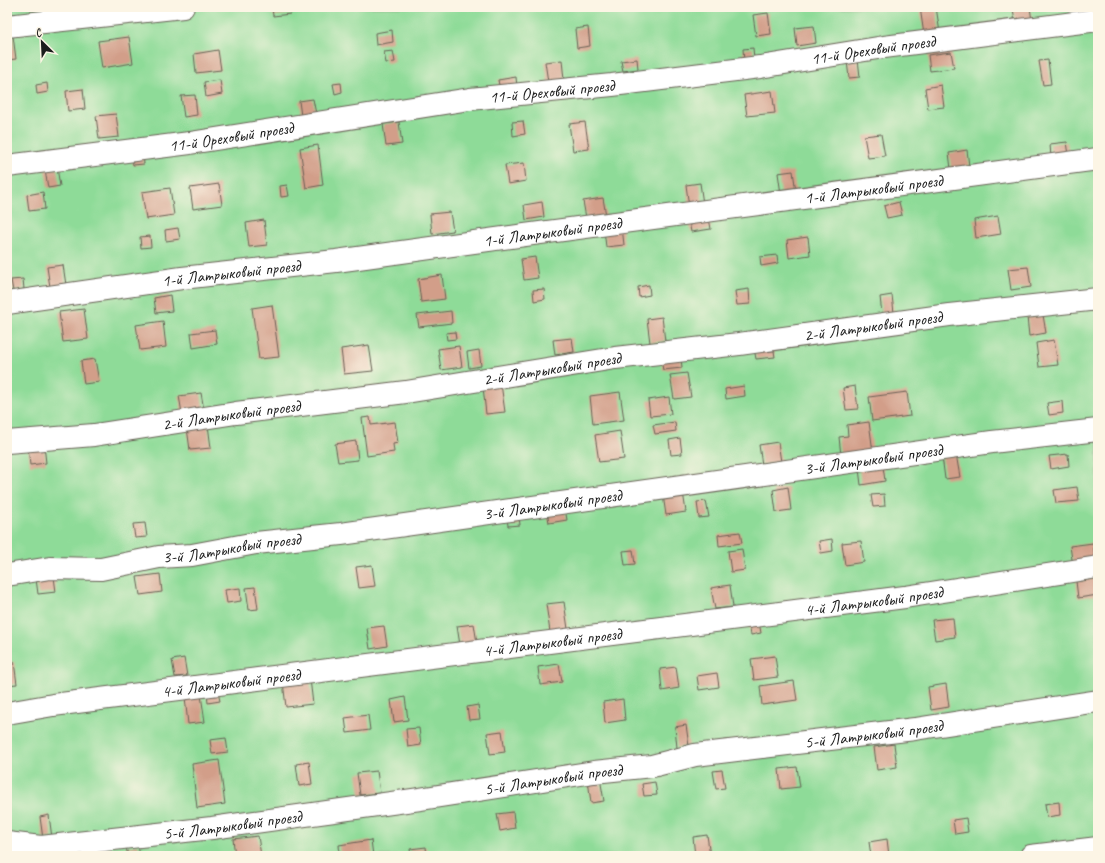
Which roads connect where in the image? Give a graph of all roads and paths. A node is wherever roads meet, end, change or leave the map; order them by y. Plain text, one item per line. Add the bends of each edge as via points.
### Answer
1 (182, 7) edge
2 (1098, 20) edge
3 (7, 26) edge
4 (1098, 159) edge
5 (7, 166) edge
6 (1098, 299) edge
7 (7, 302) edge
8 (1098, 430) edge
9 (7, 442) edge
10 (1098, 567) edge
11 (7, 575) edge
12 (1098, 701) edge
13 (7, 713) edge
14 (7, 844) edge
15 (1098, 848) edge
16 (1031, 856) edge

1 - 3 lane
2 - 5 lane, 11-й Ореховый проезд via 760,67 470,99 190,143
4 - 7 lane, 1-й Латрыковый проезд via 336,262 182,278
6 - 9 lane, 2-й Латрыковый проезд via 949,315 615,358 406,392 94,434
8 - 11 lane, 3-й Латрыковый проезд via 992,442 340,534 256,543 192,555 159,557 101,569 50,568
10 - 13 lane, 4-й Латрыковый проезд via 905,596
12 - 14 lane, 5-й Латрыковый проезд via 915,729 695,755 652,766 594,772 212,828 41,847
15 - 16 lane

